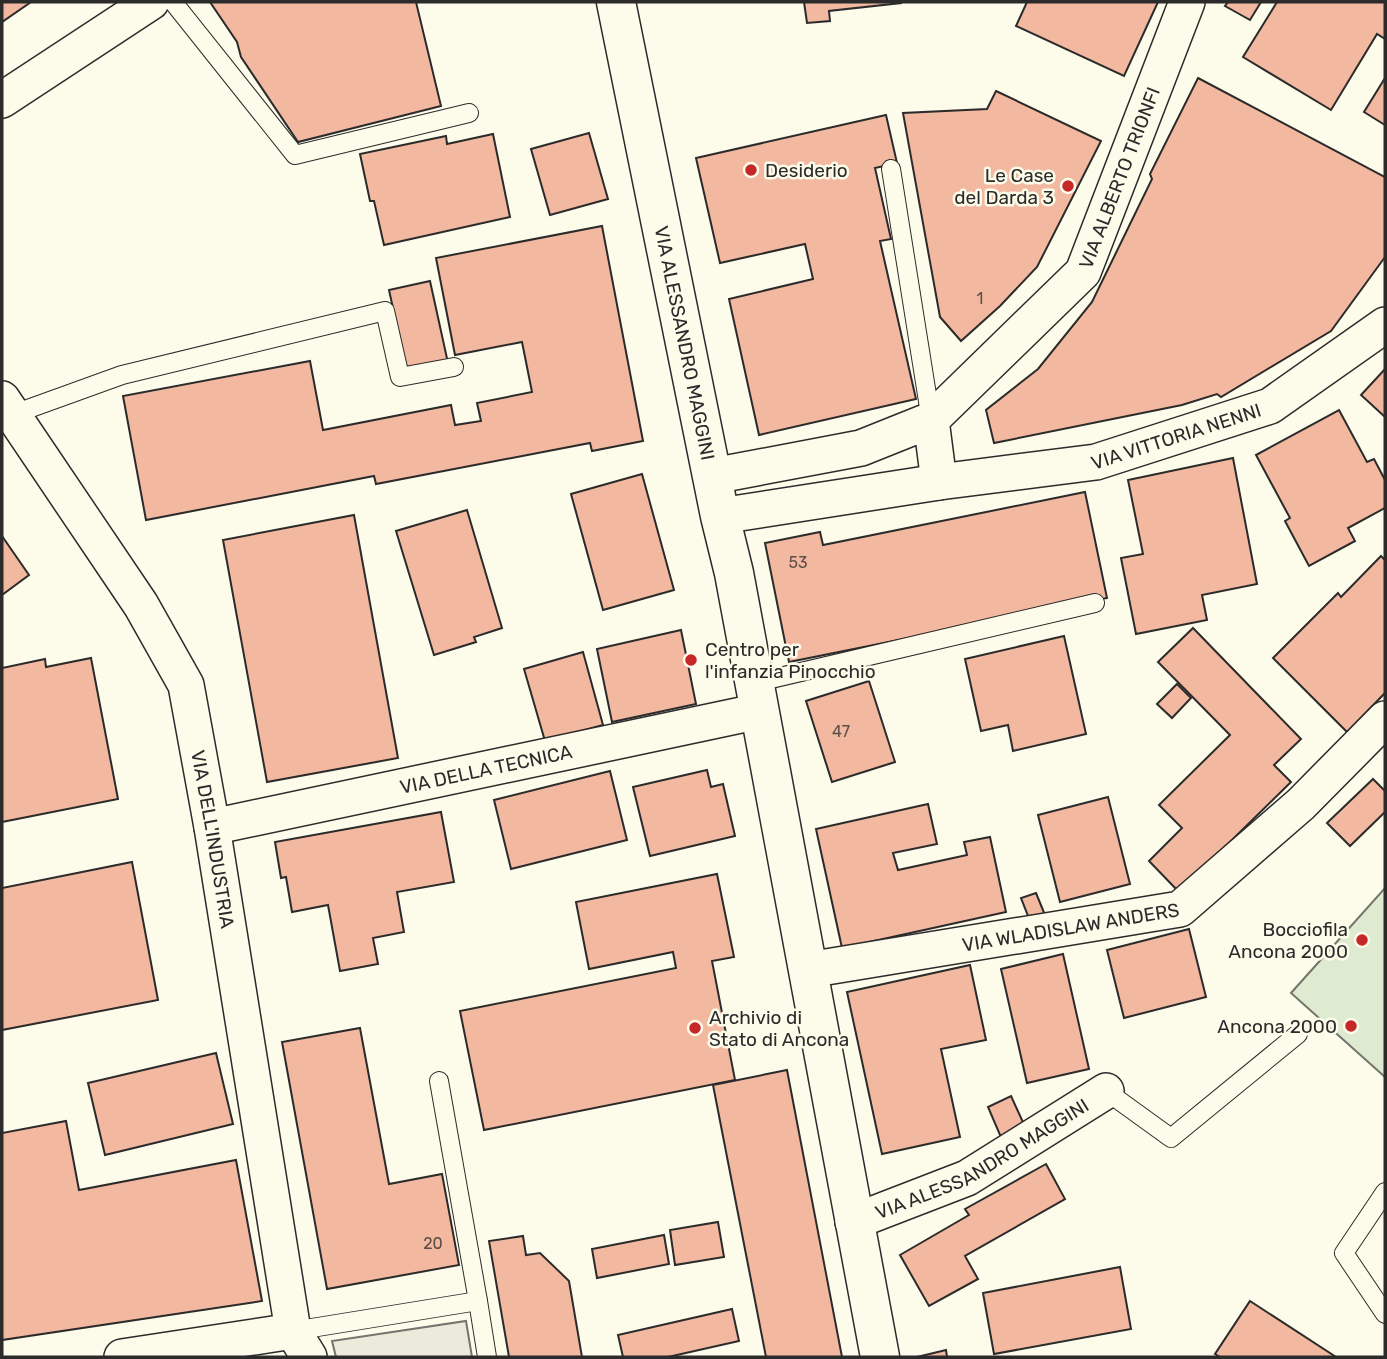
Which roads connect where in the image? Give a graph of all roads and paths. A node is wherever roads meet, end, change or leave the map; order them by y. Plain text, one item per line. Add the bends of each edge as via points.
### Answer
1 (173, 2) edge
2 (616, 2) edge
3 (1187, 2) edge
4 (136, 6) edge
5 (2, 100) edge
6 (469, 113) dead end
7 (891, 169) dead end
8 (1385, 325) edge
9 (454, 367) dead end
10 (8, 406) edge
11 (930, 419) junction
12 (713, 475) junction
13 (939, 482) junction
14 (720, 516) junction
15 (1095, 603) dead end
16 (757, 697) junction
17 (1385, 719) edge
18 (212, 827) junction
19 (808, 970) junction
20 (1298, 1034) dead end
21 (439, 1080) dead end
22 (1106, 1091) joint
23 (1385, 1192) edge
24 (853, 1222) junction
25 (478, 1301) junction
26 (1385, 1314) edge
27 (301, 1344) edge
28 (122, 1357) edge
29 (487, 1357) edge
30 (880, 1357) edge

1 - 6 lane via 295,155
2 - 12 main road, VIA ALESSANDRO MAGGINI
3 - 11 street, VIA ALBERTO TRIONFI via 1083,272
4 - 5 street
7 - 11 lane
8 - 13 street, VIA VITTORIA NENNI via 1270,407 1096,462
9 - 10 lane via 400,377 385,311
10 - 18 street, VIA DELL'INDUSTRIA via 141,605 186,685
11 - 12 street via 861,448
11 - 13 street
12 - 14 main road, VIA ALESSANDRO MAGGINI
13 - 14 street, VIA VITTORIA NENNI
14 - 16 main road, VIA ALESSANDRO MAGGINI
15 - 16 lane
16 - 18 street, VIA DELLA TECNICA
16 - 19 main road, VIA ALESSANDRO MAGGINI
17 - 19 street, VIA WLADISLAW ANDERS via 1301,804 1180,909
18 - 27 street, VIA DELL'INDUSTRIA
19 - 24 main road, VIA ALESSANDRO MAGGINI
20 - 22 lane via 1171,1138
21 - 25 lane
22 - 24 street, VIA ALESSANDRO MAGGINI via 967,1178
23 - 26 lane via 1344,1253
24 - 30 main road, VIA ALESSANDRO MAGGINI
25 - 27 lane
25 - 29 lane
27 - 28 street

